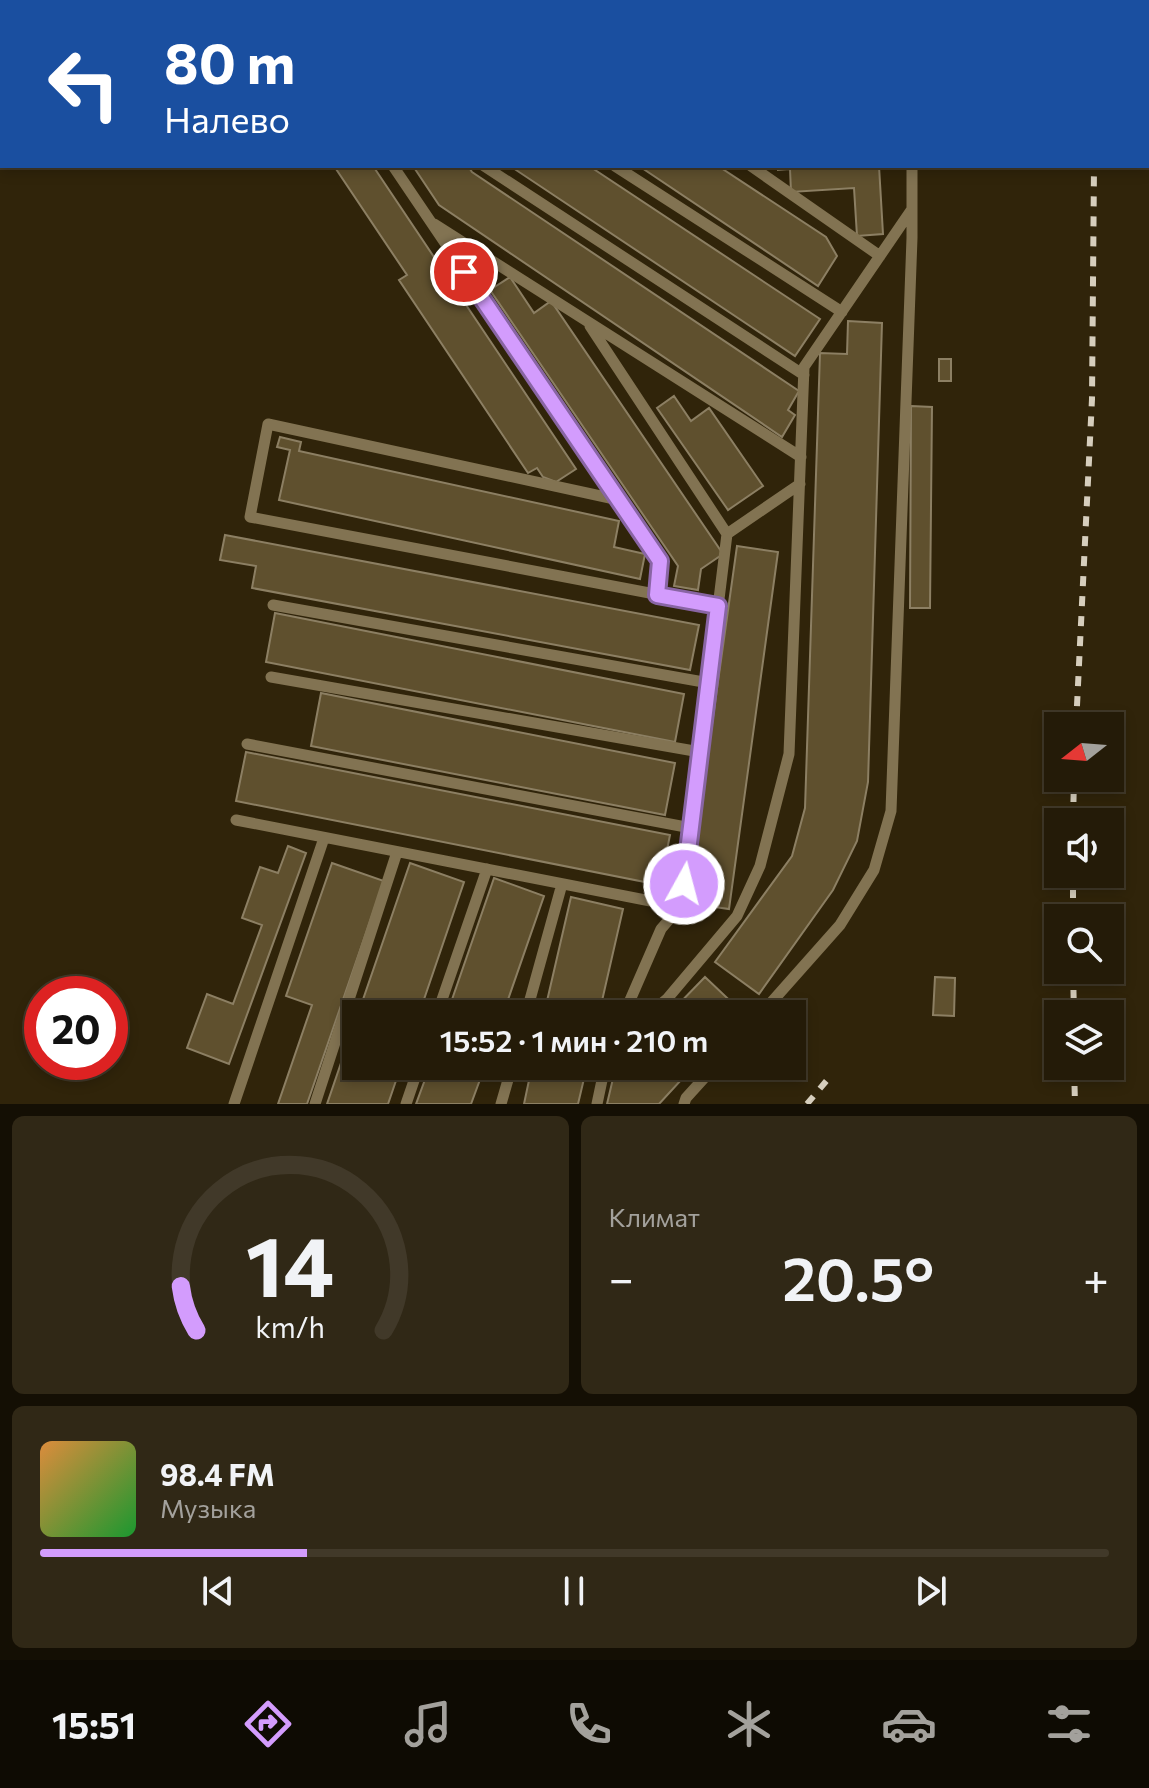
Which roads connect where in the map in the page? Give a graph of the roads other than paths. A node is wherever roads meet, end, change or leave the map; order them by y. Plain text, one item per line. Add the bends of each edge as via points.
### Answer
1 (394, 168) edge
2 (487, 168) edge
3 (618, 168) edge
4 (754, 168) edge
5 (912, 168) edge
6 (912, 208) junction
7 (430, 221) junction
8 (880, 256) junction
9 (842, 312) junction
10 (588, 322) junction
11 (804, 375) junction
12 (801, 457) junction
13 (800, 484) junction
14 (619, 500) junction
15 (727, 534) junction
16 (657, 595) junction
17 (273, 605) dead end
18 (718, 606) junction
19 (271, 677) dead end
20 (709, 683) junction
21 (247, 744) dead end
22 (700, 752) junction
23 (236, 820) dead end
24 (691, 828) junction
25 (324, 838) junction
26 (397, 852) junction
27 (487, 869) junction
28 (562, 884) junction
29 (676, 906) junction
30 (442, 1000) edge
31 (530, 1000) edge
32 (630, 1000) edge
33 (666, 1000) edge
34 (773, 1000) edge
35 (414, 1080) edge
36 (508, 1080) edge
37 (602, 1080) edge
38 (702, 1080) edge
39 (234, 1104) edge
40 (315, 1104) edge
41 (406, 1104) edge
42 (501, 1104) edge
43 (597, 1104) edge
44 (684, 1104) edge

1 - 7 lane
2 - 11 lane
3 - 9 lane
4 - 8 lane
5 - 6 lane
6 - 8 lane
6 - 34 lane via 891,811 874,870 840,925
7 - 10 lane
7 - 14 lane
8 - 9 lane
9 - 11 lane via 804,367
10 - 12 lane
10 - 15 lane
11 - 12 lane
12 - 13 lane
13 - 15 lane
13 - 33 lane via 789,754 760,866 737,916
14 - 16 lane via 660,561
14 - 16 lane via 268,424 250,517
15 - 18 lane
16 - 18 lane
17 - 20 lane
18 - 20 lane
19 - 22 lane
20 - 22 lane
21 - 24 lane
22 - 24 lane
23 - 25 lane
24 - 29 lane
25 - 26 lane
25 - 39 lane
26 - 27 lane
26 - 40 lane
27 - 28 lane
27 - 30 lane
28 - 29 lane
28 - 31 lane
29 - 32 lane
35 - 41 lane
36 - 42 lane
37 - 43 lane
38 - 44 lane

